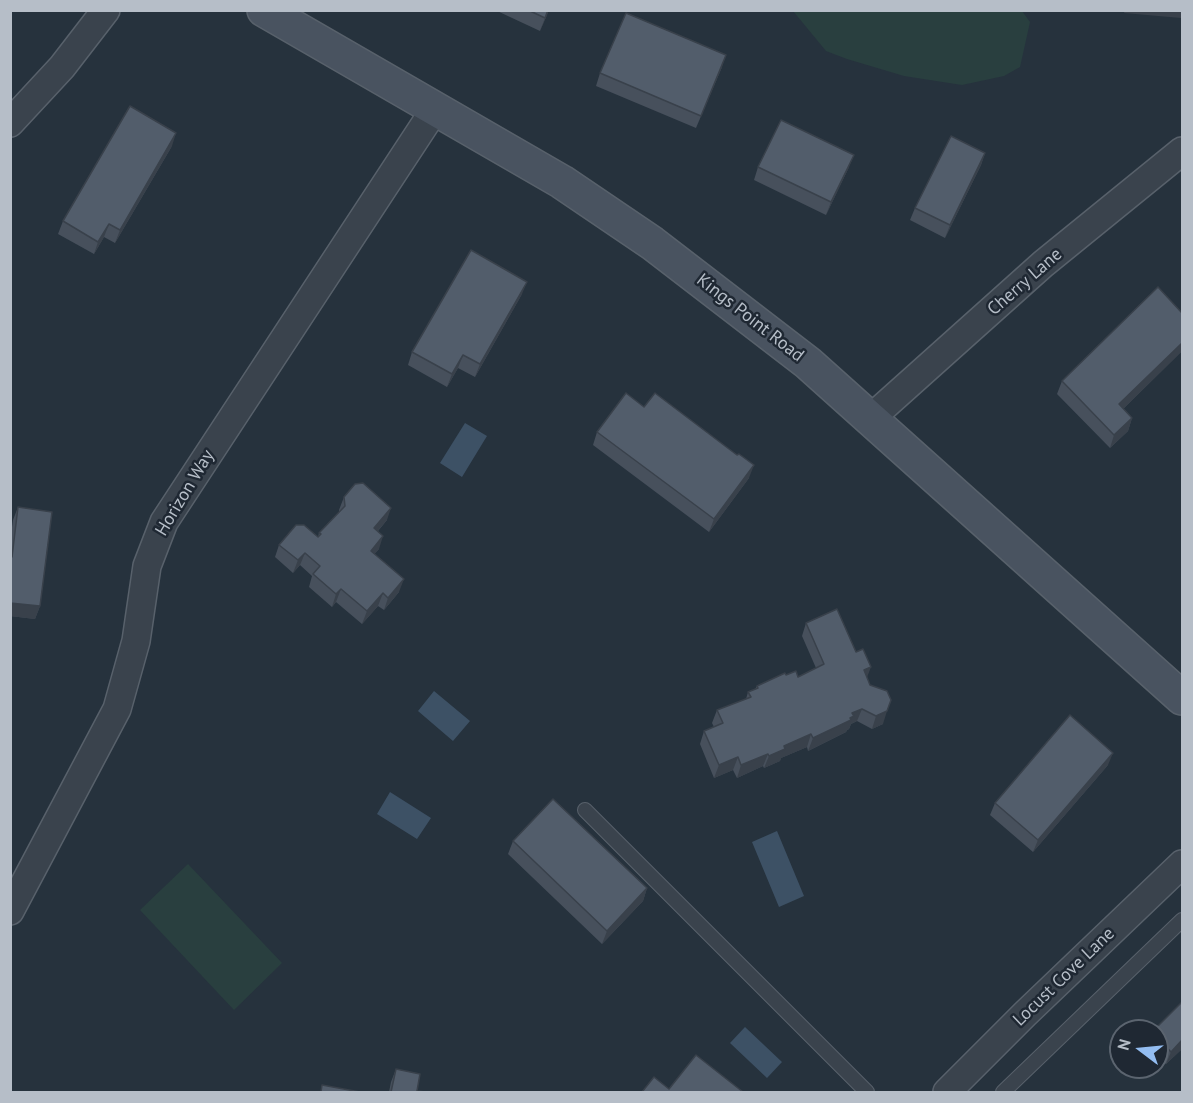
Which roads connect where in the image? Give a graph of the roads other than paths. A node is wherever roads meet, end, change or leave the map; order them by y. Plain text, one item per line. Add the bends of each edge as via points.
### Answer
1 (106, 10) edge
2 (264, 10) edge
3 (435, 109) junction
4 (10, 123) edge
5 (1182, 151) edge
6 (871, 418) junction
7 (1182, 698) edge
8 (585, 810) dead end
9 (1182, 864) edge
10 (10, 911) edge
11 (1182, 920) edge
12 (867, 1092) edge
13 (946, 1092) edge
14 (1003, 1092) edge

1 - 4 street via 62,67
2 - 3 main road, Kings Point Road
3 - 6 main road, Kings Point Road via 562,182 652,243 808,363
3 - 10 street, Horizon Way via 164,522 147,566 136,641 117,709
5 - 6 street, Cherry Lane via 1043,264
6 - 7 main road, Kings Point Road
8 - 12 lane
9 - 13 street, Locust Cove Lane
11 - 14 lane

